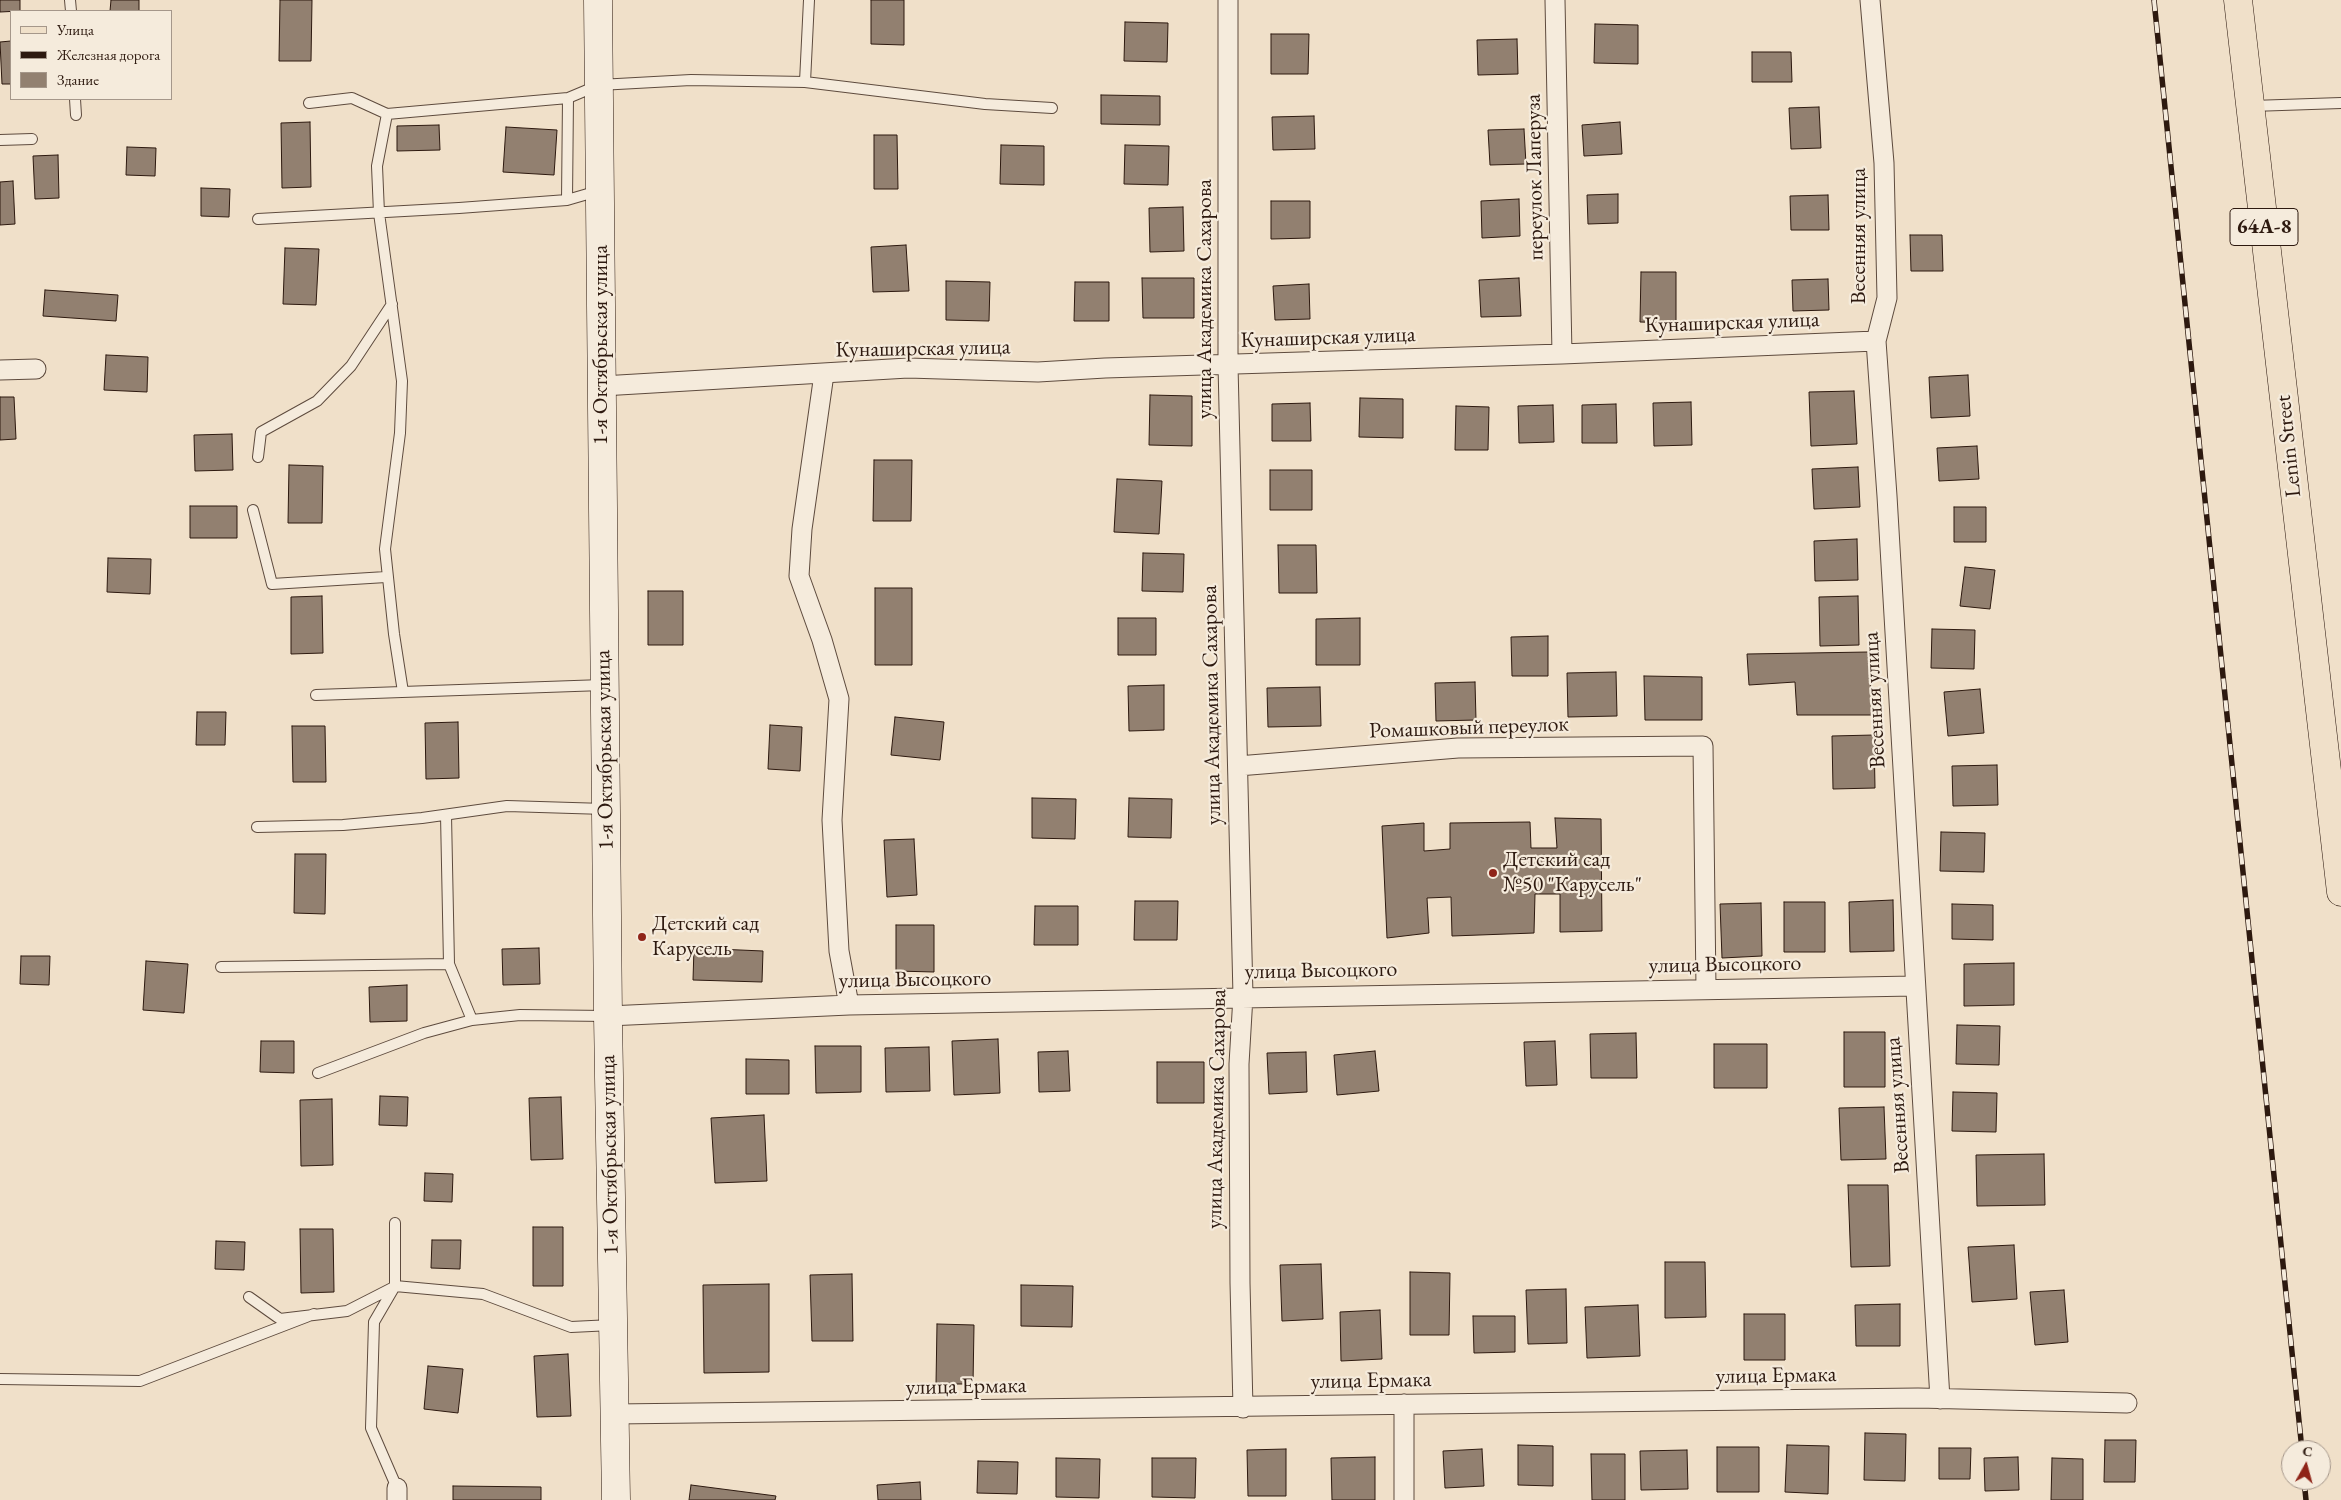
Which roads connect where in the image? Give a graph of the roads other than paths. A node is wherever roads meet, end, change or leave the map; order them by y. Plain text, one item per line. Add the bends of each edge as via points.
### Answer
1 (598, 0) edge
2 (809, 0) edge
3 (1228, 0) edge
4 (1555, 0) edge
5 (1870, 0) edge
6 (2239, 2) edge
7 (805, 82) junction
8 (599, 85) junction
9 (568, 98) junction
10 (75, 100) edge
11 (310, 102) dead end
12 (2341, 103) edge
13 (2250, 106) junction
14 (1052, 108) dead end
15 (386, 114) junction
16 (76, 115) dead end
17 (32, 139) dead end
18 (0, 140) edge
19 (600, 191) junction
20 (567, 200) junction
21 (379, 213) junction
22 (258, 219) dead end
23 (392, 304) junction
24 (1876, 341) junction
25 (1562, 354) junction
26 (1228, 365) junction
27 (36, 369) dead end
28 (0, 370) edge
29 (824, 374) junction
30 (602, 386) junction
31 (258, 457) dead end
32 (253, 510) dead end
33 (386, 577) junction
34 (605, 685) junction
35 (403, 692) junction
36 (316, 695) dead end
37 (1238, 766) junction
38 (606, 809) junction
39 (446, 815) junction
40 (257, 827) dead end
41 (2341, 892) edge
42 (449, 964) junction
43 (221, 967) dead end
44 (1914, 986) junction
45 (1706, 989) junction
46 (1242, 996) junction
47 (849, 1005) junction
48 (608, 1016) junction
49 (472, 1020) junction
50 (318, 1073) dead end
51 (396, 1223) dead end
52 (395, 1286) junction
53 (249, 1297) dead end
54 (314, 1314) junction
55 (613, 1325) junction
56 (0, 1379) edge
57 (1940, 1399) junction
58 (2127, 1403) dead end
59 (1404, 1404) junction
60 (1243, 1408) junction
61 (616, 1414) junction
62 (397, 1494) edge
63 (616, 1500) edge
64 (1404, 1500) edge

1 - 8 street, 1-я Октябрьская улица
2 - 7 lane
3 - 26 street, улица Академика Сахарова
4 - 25 street, переулок Лаперуза
5 - 24 street, Весенняя улица via 1884,163 1886,298
6 - 13 main road, Lenin Street / 64А-8
7 - 8 lane via 691,80
7 - 14 lane via 984,104
8 - 9 lane
8 - 19 street, 1-я Октябрьская улица
9 - 15 lane
9 - 20 lane
10 - 16 lane
11 - 15 lane via 352,98
12 - 13 lane
13 - 41 main road, Lenin Street / 64А-8
15 - 21 lane via 377,166
17 - 18 lane
19 - 20 lane
19 - 30 street, 1-я Октябрьская улица
20 - 21 lane
21 - 22 lane
21 - 23 lane
23 - 31 lane via 351,366 317,401 261,432
23 - 33 lane via 402,381 400,433 385,549
24 - 25 street, Кунаширская улица
24 - 44 street, Весенняя улица
25 - 26 street, Кунаширская улица
26 - 29 street, Кунаширская улица via 1038,372 908,368
26 - 37 street, улица Академика Сахарова
27 - 28 street
29 - 30 street, Кунаширская улица
29 - 47 street via 802,529 800,576 839,699 832,820 838,951
30 - 34 street, 1-я Октябрьская улица
32 - 33 lane via 272,584
33 - 35 lane
34 - 35 lane
34 - 38 street, 1-я Октябрьская улица
35 - 36 lane
37 - 45 street, Ромашковый переулок via 1458,748 1703,746
37 - 46 street, улица Академика Сахарова
38 - 39 lane via 506,806
38 - 48 street, 1-я Октябрьская улица
39 - 40 lane via 343,825
39 - 42 lane
42 - 43 lane
42 - 49 lane
44 - 45 street, улица Высоцкого
44 - 57 street, Весенняя улица
45 - 46 street, улица Высоцкого
46 - 47 street, улица Высоцкого
46 - 60 street, улица Академика Сахарова via 1239,1084
47 - 48 street, улица Высоцкого
48 - 49 lane via 520,1014
48 - 55 street, 1-я Октябрьская улица
49 - 50 lane via 424,1033
51 - 52 lane
52 - 54 lane via 347,1311
52 - 55 lane via 483,1294 571,1327
52 - 62 lane via 374,1322 371,1428
53 - 54 lane via 280,1319
54 - 56 lane via 140,1381
55 - 61 street, 1-я Октябрьская улица
57 - 58 street, улица Ермака
57 - 59 street, улица Ермака
59 - 60 street, улица Ермака
59 - 64 street
60 - 61 street, улица Ермака
61 - 63 street, 1-я Октябрьская улица

